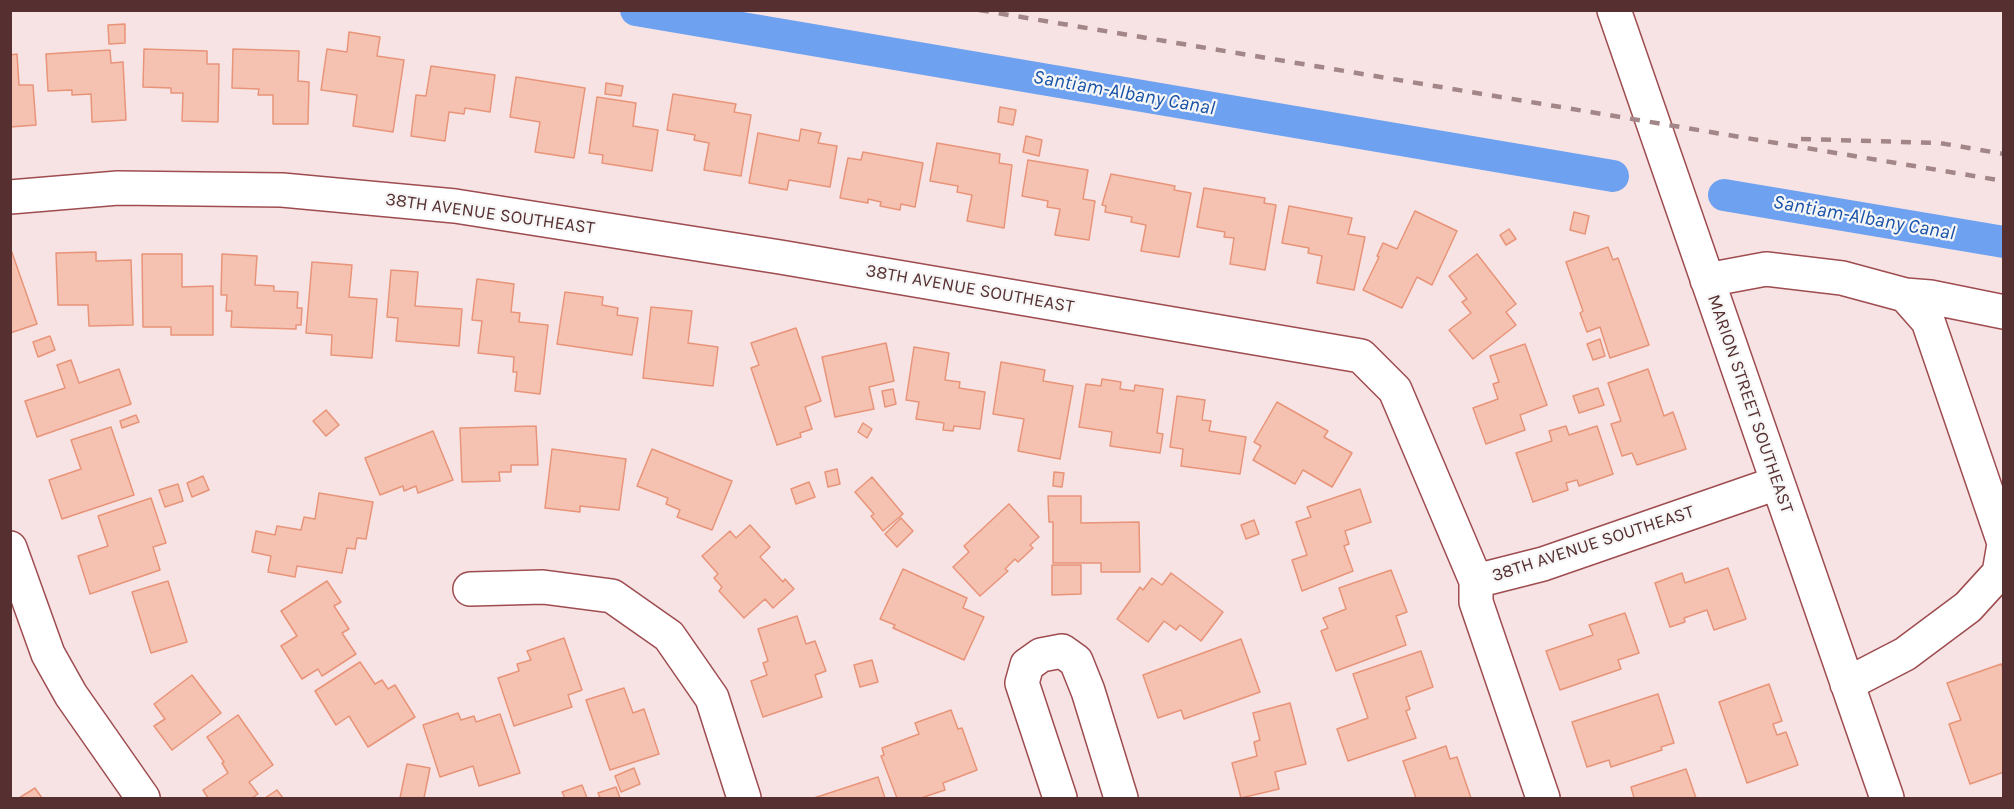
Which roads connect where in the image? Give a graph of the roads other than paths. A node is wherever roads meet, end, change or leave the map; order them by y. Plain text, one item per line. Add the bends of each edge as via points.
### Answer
1 (1614, 10) edge
2 (10, 197) edge
3 (1707, 280) junction
4 (1905, 295) junction
5 (2004, 312) edge
6 (1777, 483) junction
7 (2003, 545) edge
8 (10, 548) edge
9 (1476, 581) junction
10 (470, 589) dead end
11 (1847, 684) junction
12 (142, 798) edge
13 (744, 798) edge
14 (1060, 798) edge
15 (1121, 798) edge
16 (1543, 798) edge
17 (1887, 798) edge

1 - 3 street, MARION STREET SOUTHEAST
2 - 9 street, 38TH AVENUE SOUTHEAST via 118,188 282,190 455,206 1360,356 1395,390
3 - 4 street via 1766,269 1842,278
3 - 6 street, MARION STREET SOUTHEAST
4 - 5 street
4 - 7 street via 1928,321
6 - 9 street, 38TH AVENUE SOUTHEAST via 1543,564
6 - 11 street, MARION STREET SOUTHEAST
7 - 11 street via 1999,573 1968,607 1905,654
8 - 12 street via 48,654 71,696
9 - 16 street via 1476,602
10 - 13 street via 543,588 612,596 669,636 712,698
11 - 17 street, MARION STREET SOUTHEAST
14 - 15 street via 1022,683 1027,665 1041,655 1062,651 1076,661

